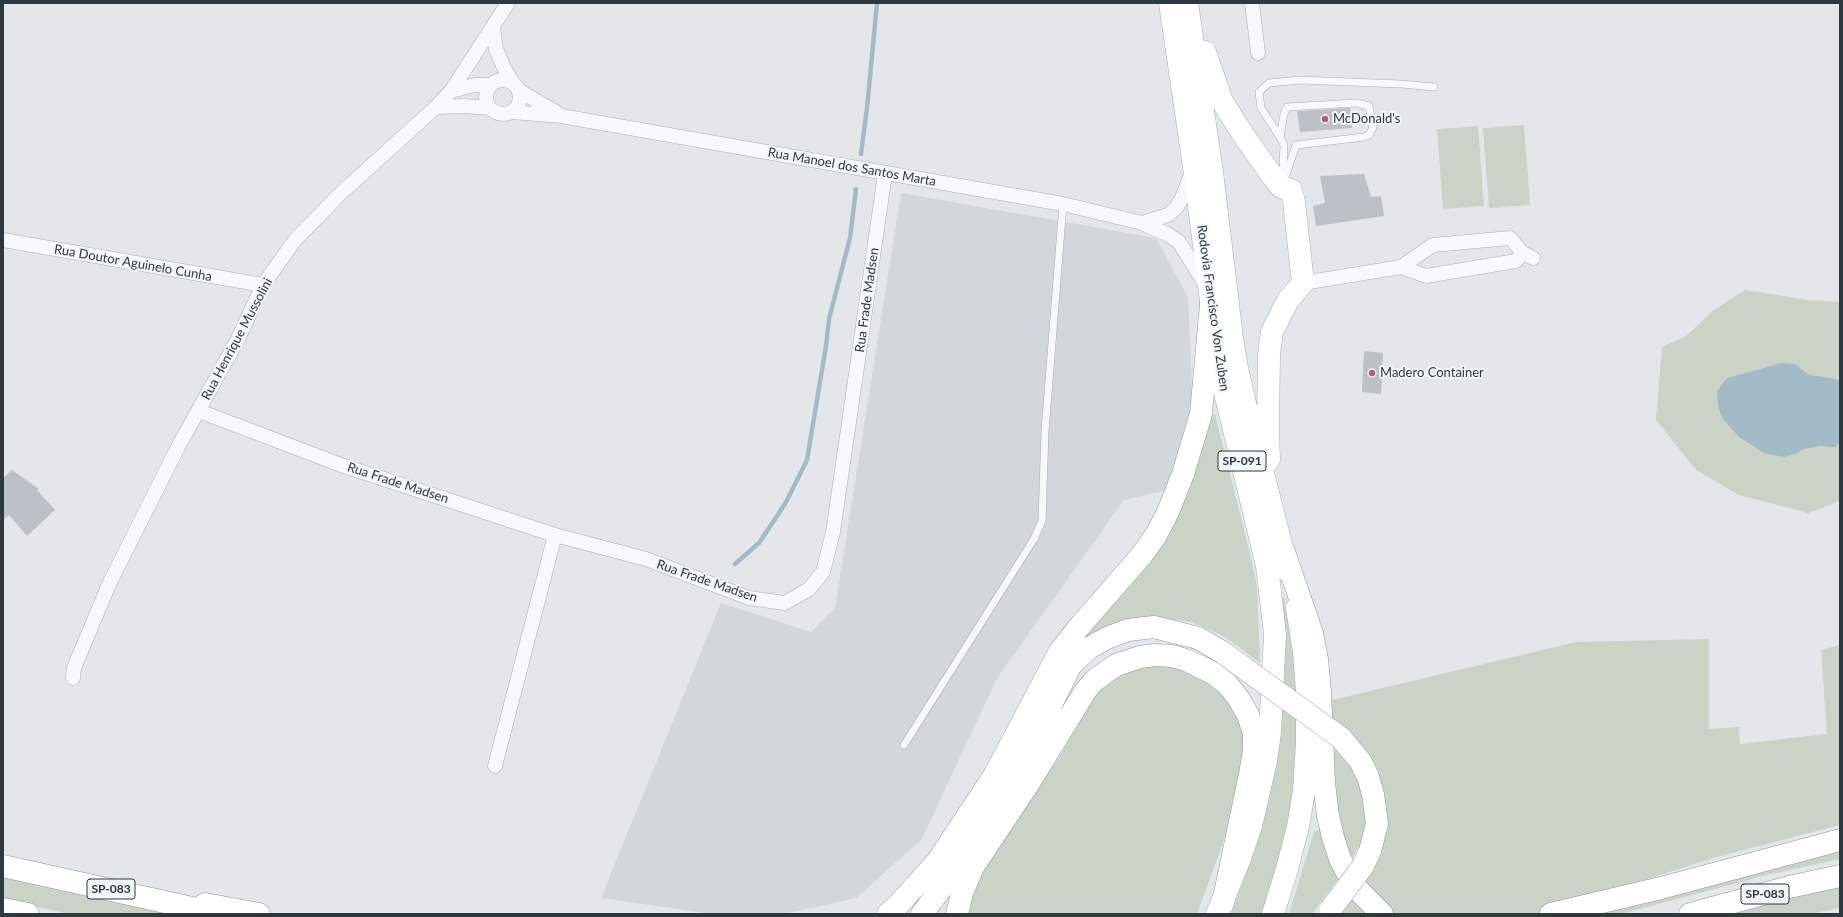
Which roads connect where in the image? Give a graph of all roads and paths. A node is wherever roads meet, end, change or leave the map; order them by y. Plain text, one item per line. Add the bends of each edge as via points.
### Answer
1 (508, 3) edge
2 (1170, 3) edge
3 (1187, 3) edge
4 (1193, 3) edge
5 (1252, 3) edge
6 (493, 27) junction
7 (476, 51) junction
8 (1258, 53) dead end
9 (475, 85) junction
10 (490, 85) junction
11 (516, 86) junction
12 (1434, 87) dead end
13 (451, 91) junction
14 (436, 107) junction
15 (489, 108) junction
16 (512, 112) junction
17 (561, 116) junction
18 (1280, 137) junction
19 (1194, 167) junction
20 (885, 174) junction
21 (1273, 175) junction
22 (1063, 204) junction
23 (1142, 223) junction
24 (3, 240) edge
25 (1401, 267) junction
26 (1303, 283) junction
27 (263, 285) junction
28 (1210, 297) junction
29 (199, 411) junction
30 (1270, 500) junction
31 (555, 535) junction
32 (1284, 552) junction
33 (73, 678) dead end
34 (904, 746) dead end
35 (496, 766) dead end
36 (1840, 840) edge
37 (3, 866) edge
38 (1840, 876) edge
39 (72, 880) junction
40 (1220, 908) edge
41 (3, 909) edge
42 (1329, 912) edge
43 (28, 914) edge
44 (219, 914) edge
45 (259, 914) edge
46 (888, 914) edge
47 (922, 914) edge
48 (958, 914) edge
49 (1273, 914) edge
50 (1382, 914) edge
51 (1551, 914) edge
52 (1690, 914) edge

1 - 6 street, Rua Henrique Mussolini
2 - 19 main road, Rodovia Francisco Von Zuben / SP-091
3 - 30 main road, Rodovia Francisco Von Zuben / SP-091 via 1212,172 1232,338 1245,403
4 - 21 main road via 1222,101
5 - 8 street
6 - 7 street, Rua Henrique Mussolini
6 - 11 street via 496,49
7 - 9 street, Rua Henrique Mussolini
7 - 13 street, Rua Henrique Mussolini
9 - 10 street
9 - 13 street
10 - 11 street via 506,80
10 - 15 street via 486,92
11 - 16 street via 520,98 518,106
11 - 17 street, Rua Manoel dos Santos Marta
12 - 18 lane via 1300,80 1269,83 1259,92 1261,108
13 - 14 street, Rua Henrique Mussolini
14 - 15 street
14 - 27 street, Rua Henrique Mussolini via 340,194 295,240
15 - 16 street via 499,114
16 - 17 street, Rua Manoel dos Santos Marta
17 - 20 street, Rua Manoel dos Santos Marta
18 - 21 lane via 1284,145 1283,168
18 - 21 lane via 1287,107 1357,103 1369,106 1373,128 1369,135 1296,145 1286,175
19 - 23 street via 1176,207 1168,215
19 - 28 main road, Rodovia Francisco Von Zuben / SP-091
20 - 22 street, Rua Manoel dos Santos Marta
20 - 31 street, Rua Frade Madsen via 833,532 823,572 809,589 785,603 749,598 646,560
21 - 26 main road via 1281,187 1291,190
22 - 23 street, Rua Manoel dos Santos Marta
22 - 34 lane via 1045,431 1042,521 1034,539
23 - 28 street, Rua Manoel dos Santos Marta via 1180,242
24 - 27 street, Rua Doutor Aguinelo Cunha
25 - 25 street via 1426,276 1516,261 1528,256 1510,238 1433,245
25 - 26 street
26 - 30 main road via 1288,300 1272,332 1269,354 1268,429
27 - 29 street, Rua Henrique Mussolini via 237,341
28 - 40 main road, Rodovia Francisco Von Zuben / SP-091 via 1220,372 1267,566 1275,634 1266,761 1251,826
28 - 46 main road via 1200,414 1183,474 1156,535 1060,651 985,789 937,862
29 - 31 street, Rua Frade Madsen via 341,465
29 - 33 street, Rua Henrique Mussolini via 179,445 110,582 74,668
30 - 32 main road, Rodovia Francisco Von Zuben / SP-091
31 - 35 street
32 - 49 main road, Rodovia Francisco Von Zuben / SP-091 via 1304,652 1308,743 1298,827
32 - 50 main road via 1312,632 1316,652 1324,783 1333,837 1340,859 1359,891
36 - 51 main road via 1661,888
37 - 39 main road, SP-083
38 - 52 main road, SP-083
39 - 44 main road, SP-083
39 - 45 main road
40 - 48 main road via 1250,774 1254,733 1239,699 1227,684 1213,673 1179,658 1154,655 1116,665 1086,690 973,867 962,893
41 - 43 main road
42 - 47 main road, bridge via 1363,866 1377,824 1373,794 1361,762 1341,738 1222,652 1198,638 1154,627 1128,630 1107,638 1089,648 1072,665 1022,762 949,878

